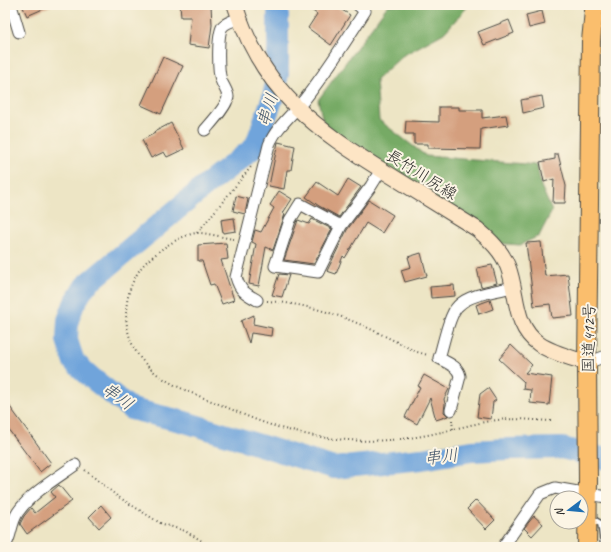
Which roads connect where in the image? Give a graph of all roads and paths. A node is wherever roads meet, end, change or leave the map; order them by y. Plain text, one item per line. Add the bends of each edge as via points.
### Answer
1 (11, 5) edge
2 (358, 5) edge
3 (596, 5) edge
4 (240, 18) edge
5 (19, 32) dead end
6 (294, 107) junction
7 (205, 130) dead end
8 (252, 166) dead end
9 (381, 170) junction
10 (341, 226) junction
11 (197, 233) junction
12 (245, 241) junction
13 (513, 287) junction
14 (257, 300) joint
15 (606, 356) edge
16 (439, 358) junction
17 (587, 364) junction
18 (451, 410) dead end
19 (551, 421) dead end
20 (75, 465) joint
21 (588, 487) junction
22 (588, 490) edge
23 (606, 497) edge
24 (589, 517) edge
25 (587, 530) edge
26 (5, 546) edge
27 (205, 547) edge
28 (503, 547) edge
29 (586, 547) edge
30 (604, 547) edge

1 - 5 street
2 - 6 street via 365,11 328,69
3 - 17 highway, 国道412号 via 591,41
4 - 6 main road, 長竹川尻線 via 256,54
4 - 7 street via 224,25 220,31 218,65 228,95 227,101
6 - 9 main road, 長竹川尻線 via 332,138
6 - 12 street via 269,144
8 - 11 path
9 - 10 street
9 - 13 main road, 長竹川尻線 via 484,235 506,262
10 - 10 street via 318,272 275,266 290,220 300,204
11 - 12 path
11 - 19 path via 173,241 141,268 132,284 126,304 126,323 131,342 141,359 156,375 178,387 265,423 310,436 350,441 416,437 497,420
12 - 14 street via 236,277 242,291
13 - 16 street via 472,297 458,306 453,313
13 - 17 main road, 長竹川尻線 via 519,316 526,331 547,349
14 - 16 path via 293,303 322,310 349,319 417,352
15 - 17 street
16 - 18 street via 459,371
17 - 21 highway, 国道412号
20 - 26 street via 23,506 12,523
20 - 27 path via 83,468 117,496 160,523 185,531 202,541
21 - 22 highway
21 - 23 street
21 - 28 street via 555,488 540,494
24 - 30 lane via 601,524
25 - 29 highway

